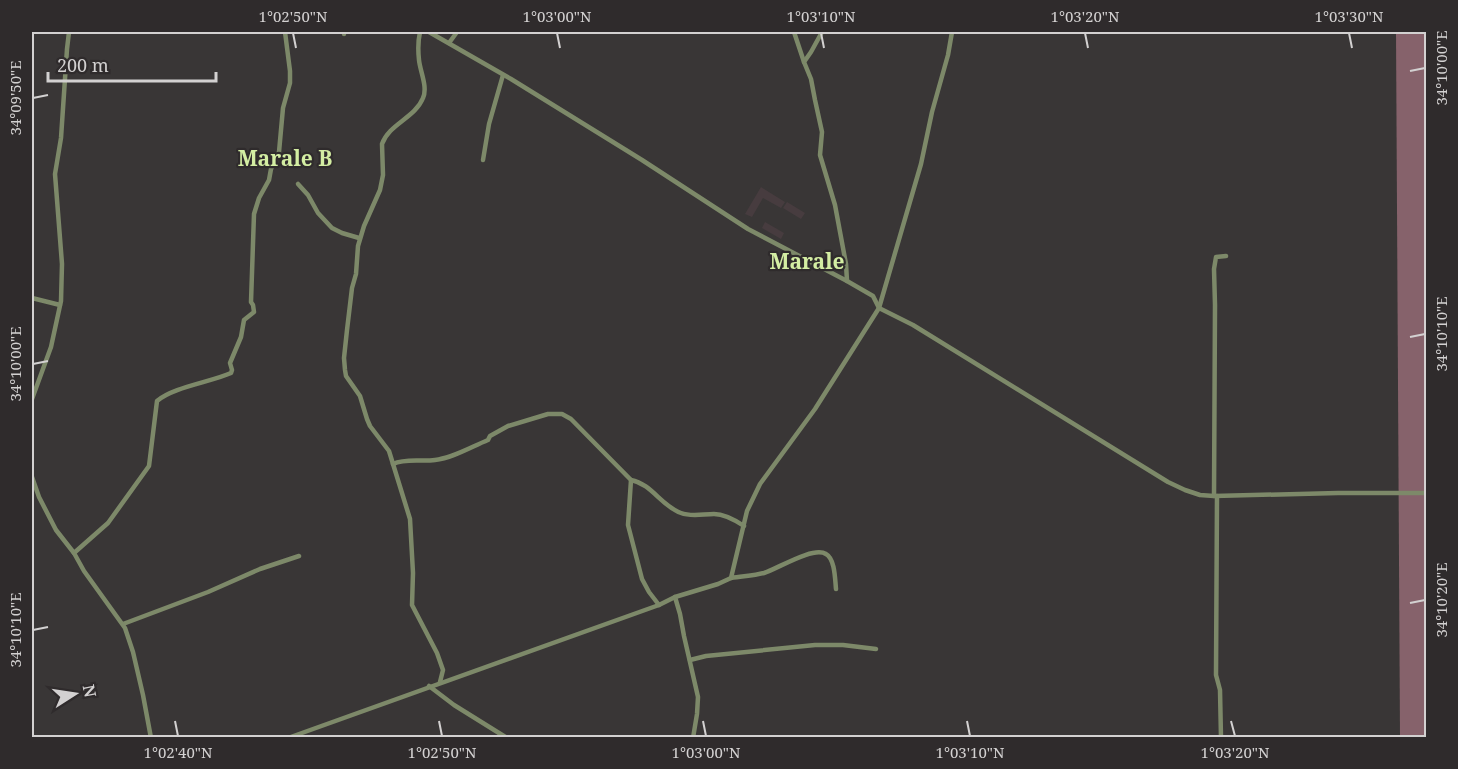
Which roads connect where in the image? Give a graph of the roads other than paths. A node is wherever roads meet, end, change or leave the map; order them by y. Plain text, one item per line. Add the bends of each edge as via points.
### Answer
1 (69, 32) edge
2 (285, 32) edge
3 (420, 32) edge
4 (429, 32) edge
5 (457, 32) edge
6 (794, 32) edge
7 (822, 32) edge
8 (952, 32) edge
9 (449, 43) junction
10 (804, 62) junction
11 (503, 75) junction
12 (483, 160) dead end
13 (298, 184) dead end
14 (359, 238) junction
15 (1226, 256) dead end
16 (847, 281) junction
17 (32, 298) edge
18 (60, 306) junction
19 (879, 308) junction
20 (32, 399) edge
21 (393, 464) junction
22 (32, 477) edge
23 (631, 480) junction
24 (1426, 493) edge
25 (1215, 496) junction
26 (744, 526) junction
27 (74, 553) junction
28 (299, 556) dead end
29 (731, 578) junction
30 (836, 589) dead end
31 (675, 597) junction
32 (659, 605) junction
33 (123, 624) junction
34 (876, 649) dead end
35 (690, 660) junction
36 (440, 682) junction
37 (429, 686) junction
38 (151, 738) edge
39 (288, 738) edge
40 (507, 738) edge
41 (693, 738) edge
42 (1221, 738) edge

1 - 18 street via 56,174 62,264
2 - 27 street via 291,77 283,108 279,152 253,220 254,312 244,320 230,363 231,373 186,387 158,401 149,466 108,523
3 - 14 street via 424,96 414,112 384,139 380,190
4 - 9 street
5 - 9 street
6 - 10 street
7 - 10 street
8 - 19 street via 921,164
9 - 11 street
10 - 16 street via 822,132 820,155 835,205
11 - 12 street
11 - 16 street via 748,229
13 - 14 street via 332,228
14 - 21 street via 345,370 360,396 370,426 387,448
15 - 25 street via 1216,257 1214,269
16 - 19 street via 873,296
17 - 18 street
18 - 20 street via 51,347
19 - 25 street via 913,325 1168,483 1200,495
19 - 26 street via 815,410 760,484
21 - 23 street via 447,458 488,440 508,426 557,413 572,419
21 - 36 street via 410,519 412,605 437,653 443,670
22 - 27 street via 48,516
23 - 26 street via 647,486 680,513 722,515
23 - 32 street via 628,525 642,579
24 - 25 street
25 - 42 street via 1216,675
26 - 29 street
27 - 33 street
28 - 33 street
29 - 30 street via 760,574 797,558 824,552 832,561
29 - 31 street
31 - 32 street
31 - 35 street
32 - 36 street
33 - 38 street via 133,652
34 - 35 street via 815,645
35 - 41 street via 698,697
36 - 37 street
37 - 39 street
37 - 40 street

